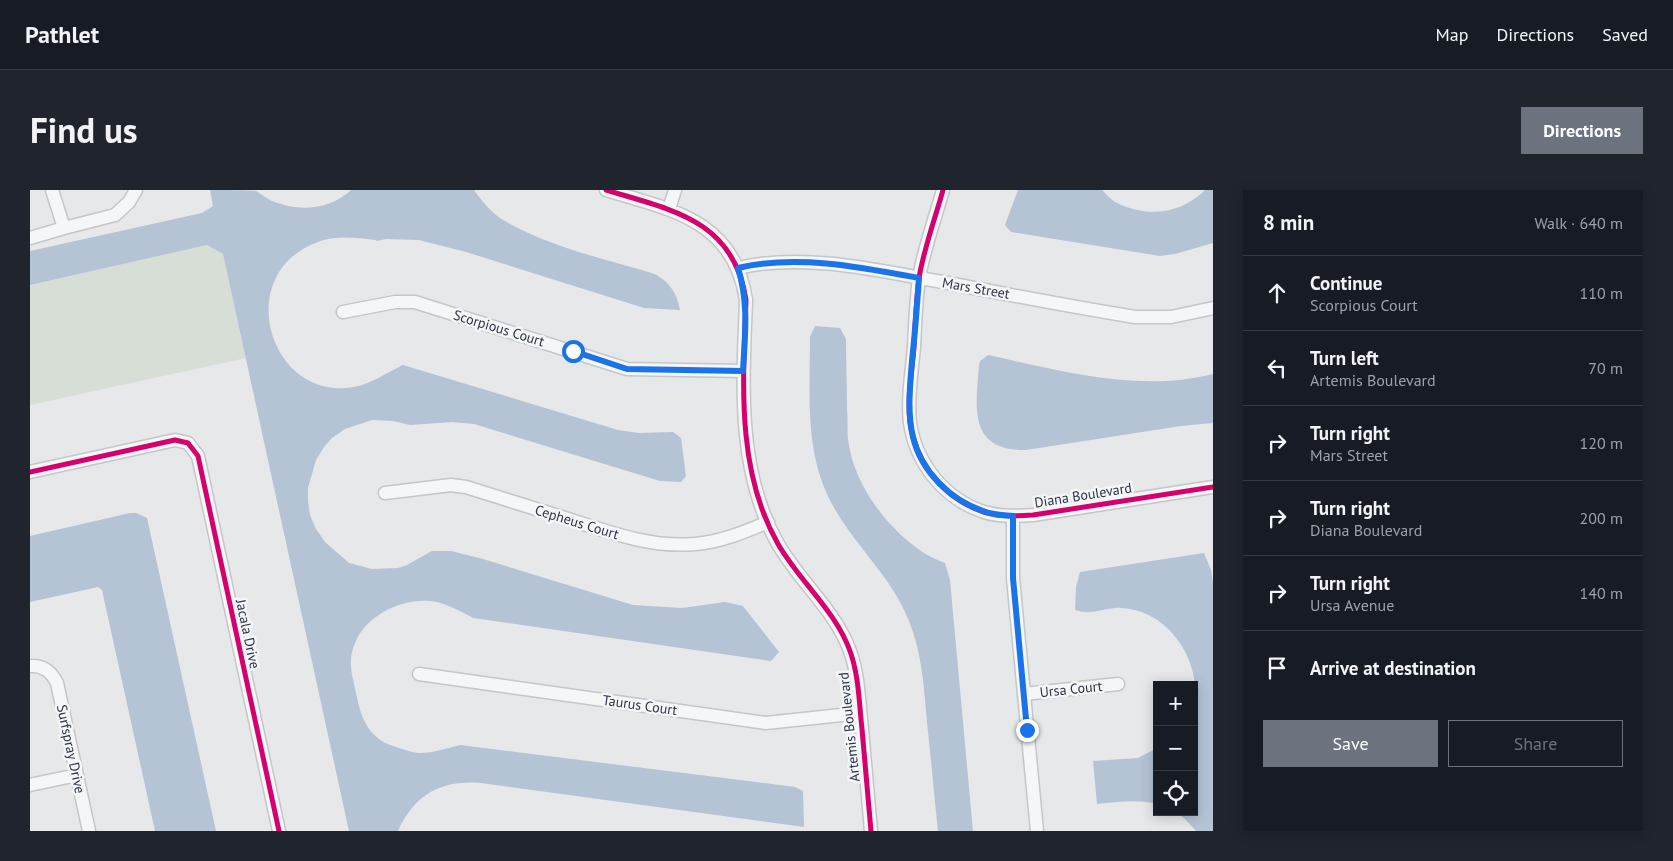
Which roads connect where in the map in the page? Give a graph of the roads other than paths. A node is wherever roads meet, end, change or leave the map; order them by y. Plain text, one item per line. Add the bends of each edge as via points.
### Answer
1 (52, 190) edge
2 (136, 190) edge
3 (606, 190) edge
4 (675, 190) edge
5 (944, 190) edge
6 (669, 208) junction
7 (64, 228) junction
8 (30, 238) edge
9 (738, 268) junction
10 (919, 278) junction
11 (1213, 308) edge
12 (343, 312) dead end
13 (743, 371) junction
14 (30, 472) edge
15 (1213, 487) edge
16 (385, 493) dead end
17 (1013, 516) junction
18 (768, 522) junction
19 (30, 666) edge
20 (420, 674) dead end
21 (1118, 684) dead end
22 (1024, 694) junction
23 (860, 713) junction
24 (77, 775) junction
25 (30, 785) edge
26 (90, 831) edge
27 (279, 831) edge
28 (871, 831) edge
29 (1037, 831) edge

1 - 7 street
2 - 7 street via 115,215
3 - 6 street, Artemis Boulevard
4 - 6 street
5 - 10 street, Diana Boulevard
6 - 9 street, Artemis Boulevard via 715,235
7 - 8 street
9 - 10 street, Mars Street via 764,263 820,263
9 - 13 street, Artemis Boulevard via 746,300
10 - 11 street, Mars Street via 1135,317 1171,317
10 - 17 street, Diana Boulevard via 910,398 910,420 918,453 942,486 963,502 985,512
12 - 13 street, Scorpious Court via 395,302 415,302 627,369
13 - 18 street, Artemis Boulevard via 748,454
14 - 27 street, Jacala Drive via 175,440 188,444 198,456
15 - 17 street, Diana Boulevard
16 - 18 street, Cepheus Court via 451,485 466,487 614,534 668,544 707,542
17 - 22 street via 1013,578
18 - 23 street, Artemis Boulevard via 790,563 827,609 843,635 854,667
19 - 24 street, Surfspray Drive via 47,670 56,683
20 - 23 street, Taurus Court via 766,723
21 - 22 street, Ursa Court
22 - 29 street
23 - 28 street, Artemis Boulevard
24 - 25 street
24 - 26 street, Surfspray Drive

